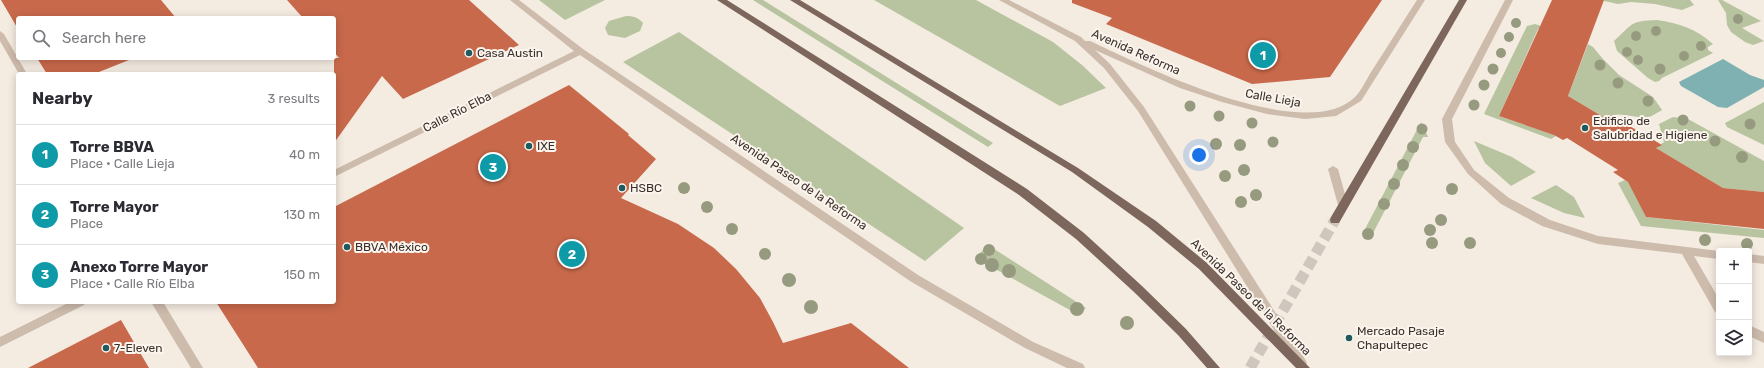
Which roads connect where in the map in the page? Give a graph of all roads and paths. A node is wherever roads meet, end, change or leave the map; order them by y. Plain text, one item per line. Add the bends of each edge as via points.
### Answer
1 (514, 0) edge
2 (721, 0) edge
3 (794, 0) edge
4 (1003, 0) edge
5 (1421, 0) edge
6 (1463, 0) edge
7 (1508, 0) edge
8 (0, 34) edge
9 (1078, 39) junction
10 (580, 51) junction
11 (22, 72) edge
12 (1185, 87) joint
13 (1333, 169) dead end
14 (336, 173) edge
15 (1343, 205) junction
16 (1335, 220) tunnel mouth
17 (1686, 252) junction
18 (1716, 255) edge
19 (1752, 258) edge
20 (1764, 260) edge
21 (76, 304) edge
22 (158, 304) edge
23 (1716, 304) edge
24 (1752, 332) edge
25 (1764, 338) edge
26 (0, 342) edge
27 (1076, 367) edge
28 (197, 368) edge
29 (1214, 368) edge
30 (1304, 368) edge

1 - 10 street, Avenida Paseo de la Reforma
2 - 29 main road via 1023,192 1080,236 1138,289
3 - 30 main road, Avenida Paseo de la Reforma via 1075,170 1152,224 1203,266
4 - 9 street, Avenida Paseo de la Reforma
5 - 12 street, Calle Lieja via 1358,99 1341,112 1314,116 1277,113
6 - 15 main road
7 - 17 street via 1447,119 1450,142 1471,172 1505,201 1546,223 1598,240
8 - 11 street
9 - 12 street, Avenida Reforma
9 - 30 street, Avenida Paseo de la Reforma via 1107,66 1144,115
10 - 14 street, Calle Río Elba
10 - 27 street, Avenida Paseo de la Reforma via 914,278 1029,345
13 - 15 street
15 - 16 main road
17 - 18 street
17 - 23 street
19 - 20 street
21 - 26 street
22 - 28 street
24 - 25 street

